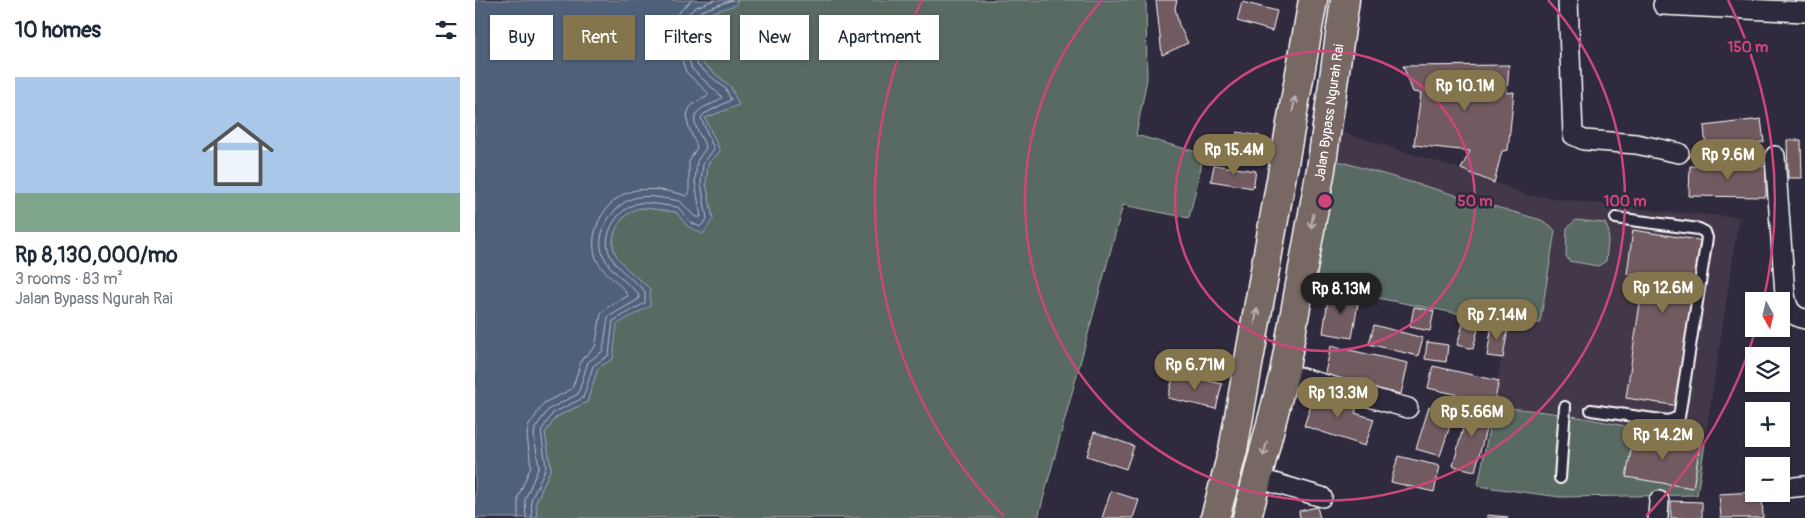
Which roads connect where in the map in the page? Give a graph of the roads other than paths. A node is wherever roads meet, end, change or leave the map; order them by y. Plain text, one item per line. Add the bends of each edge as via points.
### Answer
1 (1313, 0) edge
2 (1345, 0) edge
3 (1562, 0) edge
4 (1569, 0) edge
5 (1663, 4) dead end
6 (1805, 12) edge
7 (1679, 153) dead end
8 (1775, 156) dead end
9 (1616, 218) dead end
10 (1805, 319) edge
11 (1284, 373) junction
12 (1565, 407) dead end
13 (1408, 408) dead end
14 (1591, 410) dead end
15 (1257, 478) junction
16 (1560, 478) dead end
17 (1805, 486) edge
18 (1790, 488) edge
19 (1323, 497) dead end
20 (1215, 518) edge
21 (1247, 518) edge

20 -> 1 highway via 1233,450
2 -> 11 highway, Jalan Bypass Ngurah Rai via 1321,168
3 - 4 street
4 - 7 street via 1573,136
5 - 6 street
8 - 10 street via 1785,294 1789,310
9 - 14 lane via 1699,228 1707,238 1681,414 1673,421
11 - 13 street
11 -> 15 highway, Jalan Bypass Ngurah Rai
12 - 16 lane
15 - 19 street
15 - 21 highway, Jalan Bypass Ngurah Rai
17 - 18 street

